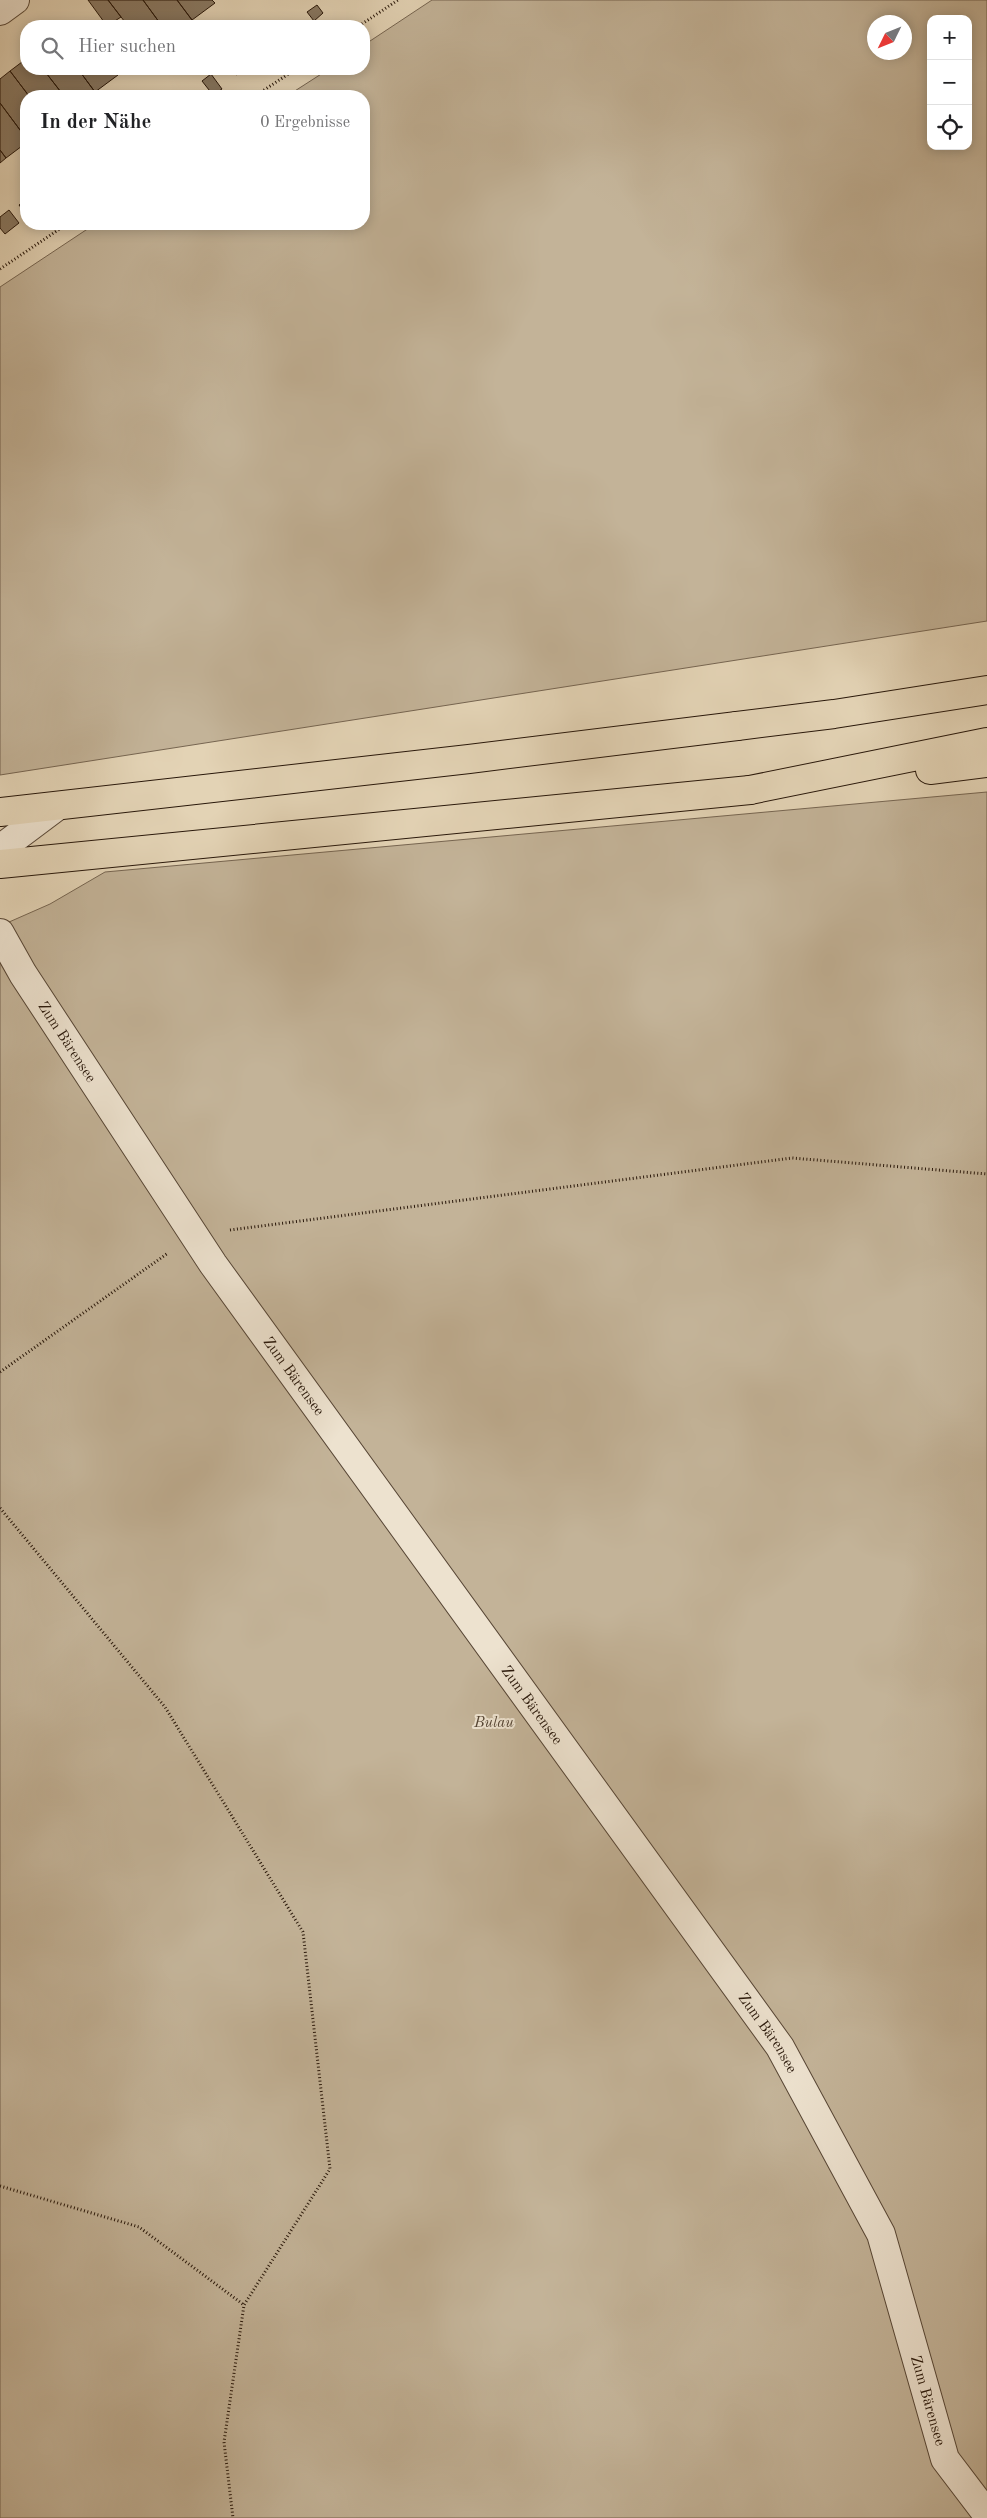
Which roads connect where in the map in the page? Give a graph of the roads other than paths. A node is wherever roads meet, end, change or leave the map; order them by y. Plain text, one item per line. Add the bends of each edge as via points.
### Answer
1 (15, 0) edge
2 (0, 11) edge
3 (987, 690) edge
4 (987, 742) edge
5 (987, 763) edge
6 (750, 790) junction
7 (0, 799) edge
8 (56, 807) junction
9 (0, 812) edge
10 (0, 849) edge
11 (0, 864) edge
12 (0, 933) edge
13 (987, 2510) edge

1 - 2 street
3 - 8 main road via 834,714
4 - 6 main road
5 - 6 main road
6 - 11 main road
7 - 8 street
8 - 9 main road
8 - 10 street
12 - 13 street, Zum Bärensee via 23,974 193,1235 780,2047 881,2234 945,2459

